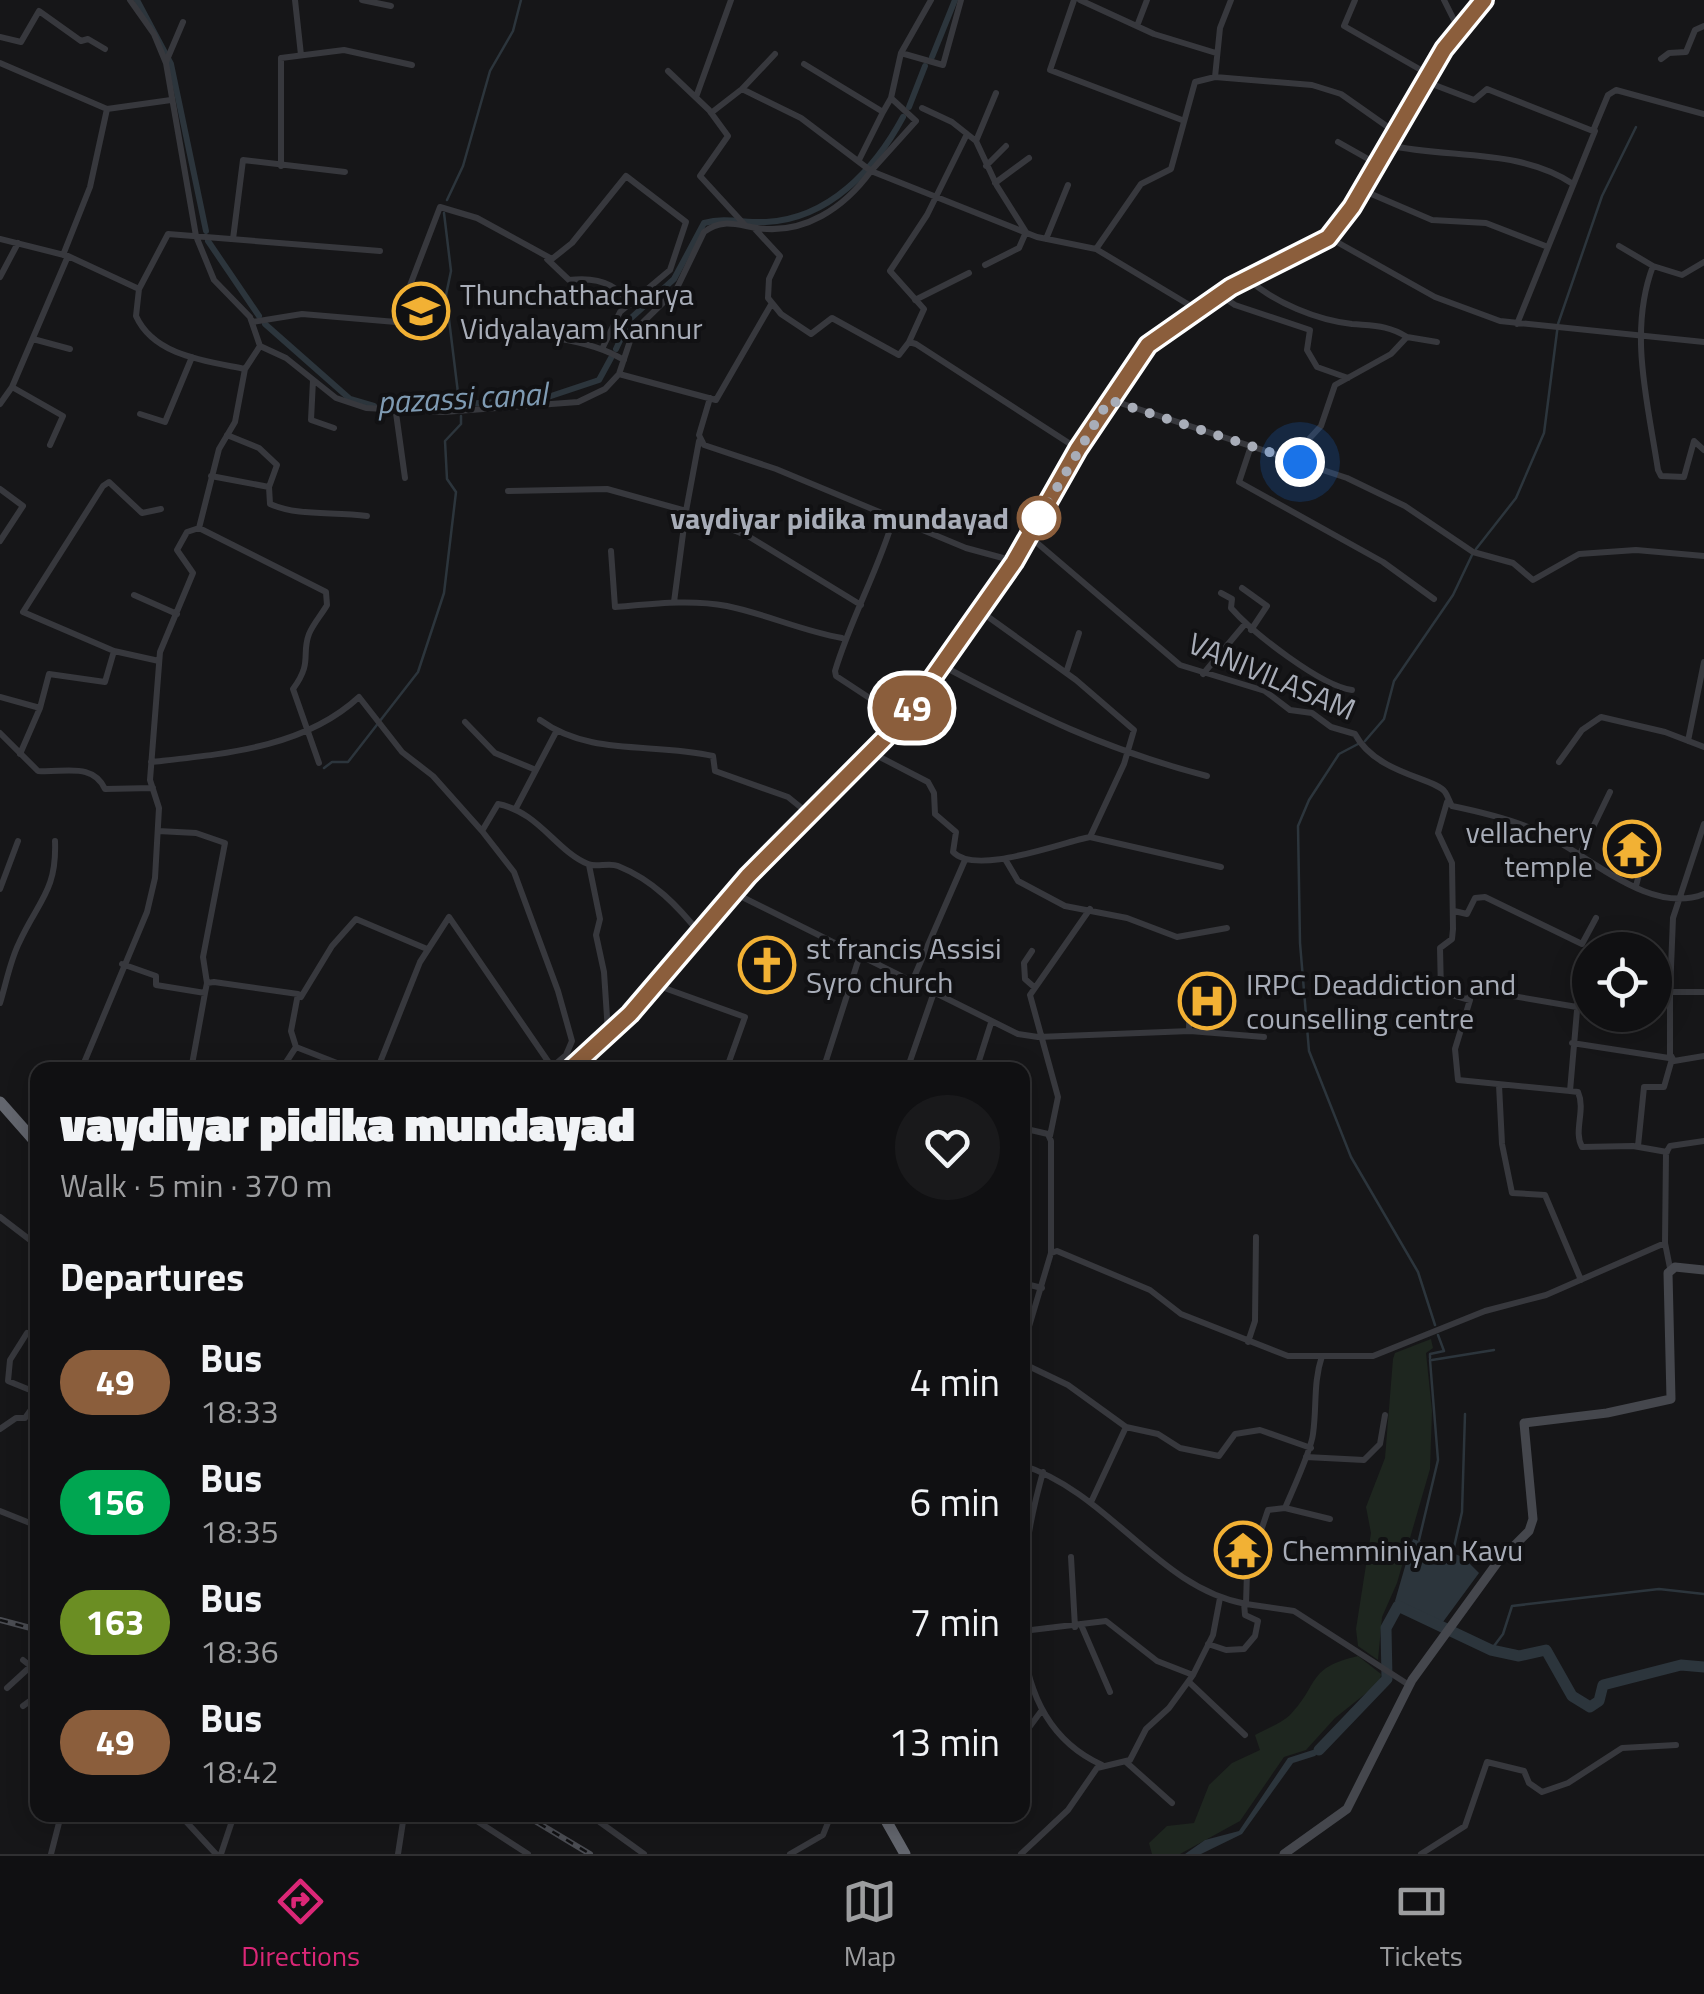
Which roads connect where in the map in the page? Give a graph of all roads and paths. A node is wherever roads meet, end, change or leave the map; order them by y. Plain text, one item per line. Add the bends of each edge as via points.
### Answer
1 (130, 0) edge
2 (295, 0) edge
3 (362, 0) edge
4 (731, 0) edge
5 (930, 0) edge
6 (961, 0) edge
7 (1077, 0) edge
8 (1147, 0) edge
9 (1232, 0) edge
10 (1355, 0) edge
11 (1444, 0) edge
12 (1484, 0) edge
13 (391, 6) dead end
14 (183, 22) dead end
15 (1137, 26) junction
16 (1704, 26) edge
17 (1460, 30) junction
18 (0, 37) edge
19 (105, 49) dead end
20 (902, 53) junction
21 (1216, 53) junction
22 (301, 54) junction
23 (775, 54) dead end
24 (1661, 59) dead end
25 (166, 63) junction
26 (0, 64) edge
27 (804, 64) dead end
28 (412, 65) dead end
29 (668, 72) dead end
30 (1215, 77) junction
31 (1426, 77) junction
32 (742, 89) junction
33 (996, 93) dead end
34 (696, 97) junction
35 (891, 98) junction
36 (172, 100) junction
37 (922, 108) dead end
38 (106, 109) junction
39 (711, 112) junction
40 (883, 112) junction
41 (1704, 114) edge
42 (1182, 120) junction
43 (1596, 131) junction
44 (1395, 132) junction
45 (967, 134) junction
46 (976, 141) junction
47 (1338, 142) dead end
48 (1388, 145) junction
49 (1006, 146) dead end
50 (1029, 158) dead end
51 (859, 160) junction
52 (1377, 164) junction
53 (281, 166) junction
54 (986, 166) junction
55 (871, 171) junction
56 (345, 172) dead end
57 (995, 183) junction
58 (1573, 184) junction
59 (1068, 185) dead end
60 (1362, 190) junction
61 (933, 197) junction
62 (744, 224) junction
63 (754, 228) junction
64 (1026, 232) junction
65 (196, 236) junction
66 (1328, 238) junction
67 (0, 239) edge
68 (233, 239) junction
69 (1046, 239) junction
70 (18, 243) junction
71 (1619, 246) dead end
72 (1548, 247) junction
73 (1096, 249) junction
74 (380, 251) dead end
75 (66, 256) junction
76 (546, 258) junction
77 (1704, 262) edge
78 (985, 264) dead end
79 (1653, 266) junction
80 (969, 273) dead end
81 (0, 277) edge
82 (1247, 278) junction
83 (140, 290) junction
84 (1219, 294) junction
85 (915, 300) junction
86 (772, 303) junction
87 (630, 306) junction
88 (1196, 309) junction
89 (252, 322) junction
90 (1517, 324) junction
91 (472, 333) dead end
92 (1407, 337) junction
93 (1638, 338) junction
94 (33, 339) junction
95 (909, 342) junction
96 (1437, 342) dead end
97 (1704, 342) edge
98 (260, 346) junction
99 (603, 347) junction
100 (70, 349) dead end
101 (192, 357) junction
102 (624, 360) junction
103 (244, 370) junction
104 (619, 374) junction
105 (1348, 378) junction
106 (313, 379) junction
107 (12, 387) junction
108 (710, 398) junction
109 (1109, 400) junction
110 (0, 404) edge
111 (396, 412) junction
112 (140, 414) dead end
113 (334, 428) dead end
114 (228, 435) junction
115 (700, 440) junction
116 (50, 445) dead end
117 (1251, 446) junction
118 (1078, 449) junction
119 (1704, 450) edge
120 (1300, 462) junction
121 (211, 476) junction
122 (405, 478) dead end
123 (269, 487) junction
124 (0, 489) edge
125 (508, 490) dead end
126 (161, 509) dead end
127 (686, 510) junction
128 (367, 516) dead end
129 (894, 517) junction
130 (199, 528) junction
131 (1029, 536) junction
132 (0, 541) edge
133 (611, 552) dead end
134 (1704, 556) edge
135 (1014, 562) junction
136 (1242, 588) dead end
137 (1221, 593) dead end
138 (134, 595) dead end
139 (1434, 599) dead end
140 (674, 602) junction
141 (862, 605) junction
142 (980, 612) junction
143 (178, 614) junction
144 (1248, 627) junction
145 (1079, 633) dead end
146 (842, 638) junction
147 (114, 651) junction
148 (159, 662) junction
149 (1704, 662) edge
150 (941, 665) junction
151 (1066, 673) junction
152 (1202, 675) junction
153 (1352, 690) dead end
154 (0, 696) edge
155 (40, 708) junction
156 (540, 720) dead end
157 (903, 720) junction
158 (465, 722) dead end
159 (309, 732) junction
160 (556, 732) junction
161 (0, 734) edge
162 (1688, 742) junction
163 (1704, 747) edge
164 (20, 754) junction
165 (874, 754) junction
166 (1128, 756) junction
167 (151, 762) junction
168 (1559, 762) dead end
169 (319, 763) dead end
170 (536, 770) junction
171 (1207, 776) dead end
172 (152, 788) junction
173 (1610, 792) dead end
174 (1447, 802) junction
175 (516, 808) junction
176 (810, 815) junction
177 (1704, 824) edge
178 (158, 830) junction
179 (482, 831) junction
180 (1090, 836) junction
181 (18, 841) dead end
182 (55, 841) dead end
183 (1580, 852) junction
184 (1643, 859) dead end
185 (965, 860) junction
186 (1005, 860) junction
187 (588, 865) junction
188 (1222, 867) dead end
189 (1636, 886) junction
190 (0, 890) edge
191 (734, 893) junction
192 (1704, 894) edge
193 (1681, 900) junction
194 (1090, 909) junction
195 (1454, 911) junction
196 (1596, 918) dead end
197 (1227, 928) dead end
198 (1672, 932) edge
199 (701, 935) junction
200 (428, 949) junction
201 (1032, 951) dead end
202 (859, 958) junction
203 (122, 964) junction
204 (1190, 981) dead end
205 (207, 983) junction
206 (911, 984) junction
207 (656, 985) junction
208 (1034, 987) junction
209 (1672, 992) edge
210 (1704, 992) edge
211 (206, 993) junction
212 (933, 995) junction
213 (301, 997) junction
214 (1469, 998) junction
215 (0, 1003) edge
216 (1572, 1006) edge
217 (991, 1023) junction
218 (1188, 1031) junction
219 (608, 1032) junction
220 (1574, 1032) edge
221 (1671, 1032) edge
222 (1044, 1036) junction
223 (1264, 1037) dead end
224 (1572, 1043) junction
225 (296, 1048) junction
226 (1704, 1056) edge
227 (1671, 1059) junction
228 (84, 1062) edge
229 (193, 1062) edge
230 (286, 1062) edge
231 (334, 1062) edge
232 (380, 1062) edge
233 (549, 1062) edge
234 (559, 1062) edge
235 (577, 1062) edge
236 (729, 1062) edge
237 (826, 1062) edge
238 (910, 1062) edge
239 (979, 1062) edge
240 (1499, 1085) junction
241 (1570, 1090) junction
242 (0, 1102) edge
243 (0, 1112) edge
244 (1030, 1130) edge
245 (30, 1136) edge
246 (1050, 1136) junction
247 (1704, 1141) edge
248 (30, 1145) edge
249 (1638, 1146) junction
250 (1667, 1152) junction
251 (0, 1218) edge
252 (1256, 1237) dead end
253 (30, 1240) edge
254 (1665, 1243) junction
255 (1051, 1253) junction
256 (1670, 1268) junction
257 (1704, 1270) edge
258 (1582, 1280) junction
259 (1030, 1284) edge
260 (1042, 1288) junction
261 (1030, 1325) edge
262 (28, 1332) dead end
263 (1248, 1342) junction
264 (1322, 1356) junction
265 (1030, 1367) edge
266 (30, 1389) edge
267 (30, 1409) edge
268 (1385, 1415) dead end
269 (1126, 1426) junction
270 (0, 1429) edge
271 (1311, 1448) junction
272 (1306, 1457) junction
273 (1030, 1468) edge
274 (1043, 1472) junction
275 (1092, 1500) junction
276 (1285, 1508) junction
277 (0, 1511) edge
278 (1330, 1519) dead end
279 (1030, 1521) edge
280 (30, 1523) edge
281 (1071, 1557) dead end
282 (1220, 1598) junction
283 (1245, 1604) junction
284 (1078, 1627) junction
285 (1030, 1631) edge
286 (1208, 1644) junction
287 (30, 1665) edge
288 (1190, 1678) junction
289 (1030, 1683) edge
290 (1409, 1685) junction
291 (8, 1688) dead end
292 (1110, 1692) dead end
293 (30, 1700) edge
294 (23, 1706) dead end
295 (1042, 1710) junction
296 (1030, 1726) edge
297 (1245, 1735) dead end
298 (1676, 1745) dead end
299 (1126, 1762) junction
300 (1102, 1765) junction
301 (1172, 1803) dead end
302 (59, 1822) edge
303 (187, 1822) edge
304 (231, 1822) edge
305 (403, 1822) edge
306 (480, 1822) edge
307 (600, 1822) edge
308 (827, 1822) edge
309 (887, 1822) edge
310 (51, 1854) edge
311 (219, 1854) edge
312 (398, 1854) edge
313 (528, 1854) edge
314 (644, 1854) edge
315 (790, 1854) edge
316 (905, 1854) edge
317 (1022, 1854) edge
318 (1284, 1854) edge
319 (1421, 1854) edge

1 - 25 street
2 - 22 street
3 - 13 street
4 - 34 street
5 - 20 street
6 - 20 street via 943,65
7 - 15 street
7 - 42 street via 1050,70
8 - 15 street
9 - 21 street
10 - 31 street via 1344,26
11 - 17 street
12 - 17 main road
14 - 25 street
15 - 21 street
16 - 24 street via 1695,30 1686,52
17 - 31 main road
18 - 19 street via 21,42 39,11 80,41
20 - 35 street
21 - 30 street
22 - 28 street via 344,50
22 - 53 street via 284,56 279,64
23 - 32 street
25 - 36 street
26 - 38 street
27 - 40 street
29 - 34 street
30 - 42 street via 1195,82
30 - 44 street via 1312,85 1341,94
31 - 43 street via 1474,100 1487,89
31 - 44 main road
32 - 39 street
32 - 51 street via 802,118
33 - 46 street
34 - 39 street
35 - 40 street
35 - 55 street via 916,121
36 - 38 street
36 - 65 street
37 - 45 street
38 - 75 street via 90,187
39 - 62 street via 728,136 700,176
40 - 51 street
41 - 43 street via 1616,90
42 - 73 street via 1171,170 1142,184
43 - 58 street
44 - 48 main road
45 - 46 street
45 - 61 street
46 - 54 street
47 - 52 street
48 - 52 main road
48 - 58 street via 1503,159 1544,168
49 - 54 street
50 - 57 street
51 - 55 street
52 - 60 main road
53 - 56 street
53 - 68 street via 250,159 239,164
54 - 57 street
55 - 61 street
55 - 63 street via 825,216 780,229
57 - 64 street
58 - 72 street
59 - 69 street
60 - 66 main road
60 - 72 street via 1432,220 1486,223
61 - 64 street
61 - 85 street via 890,270
62 - 63 street
62 - 102 street via 723,222 704,232 676,290 632,332
63 - 86 street via 781,258 769,279
64 - 69 street
64 - 78 street via 1019,248
65 - 68 street
65 - 83 street via 166,235
65 - 89 street via 214,280
66 - 82 main road
66 - 90 street via 1445,302
67 - 70 street
68 - 74 street
69 - 73 street
70 - 75 street
70 - 81 street
71 - 79 street
72 - 90 street
73 - 88 street
75 - 83 street
75 - 94 street
76 - 87 street via 569,280 592,277 620,292
76 - 87 street via 561,255 626,176 633,179 686,222 670,270
76 - 89 street via 477,218 440,207 396,322 302,314
77 - 79 street via 1682,274
79 - 93 street
80 - 85 street
82 - 84 main road
82 - 92 street via 1305,312 1390,326
83 - 101 street via 135,311 144,332
84 - 88 main road
84 - 105 street via 1310,330 1307,350 1316,367
85 - 95 street via 924,309
86 - 95 street via 811,334 832,318 899,356
86 - 108 street via 722,394
87 - 99 street via 609,328
88 - 109 main road via 1148,345
89 - 98 street
90 - 93 street
91 - 99 street
92 - 96 street
92 - 105 street
93 - 97 street
93 - 119 street via 1661,476 1684,476 1694,442
94 - 100 street
94 - 107 street
95 - 118 street
98 - 103 street
98 - 106 street
99 - 102 street
101 - 103 street
101 - 112 street via 165,422
102 - 104 street
103 - 114 street via 244,391
104 - 108 street
104 - 111 street via 605,389 565,405
105 - 120 street via 1335,385 1322,426
106 - 111 street via 336,398
106 - 113 street via 311,420
107 - 110 street
107 - 116 street via 63,416
108 - 115 street
109 - 117 street
109 - 118 main road
111 - 122 street
114 - 121 street
114 - 123 street via 260,448 277,465
115 - 127 street
115 - 129 street
117 - 120 street
117 - 139 street via 1239,482 1383,562
118 - 131 main road
120 - 134 street via 1404,506 1475,553 1506,560 1532,580 1579,554
121 - 123 street
121 - 130 street
123 - 128 street via 270,504 294,514
124 - 132 street via 23,506
125 - 127 street via 608,489
126 - 147 street via 142,513 109,482 103,486 23,612
127 - 140 street
127 - 141 street via 748,536
129 - 135 street
129 - 141 street
130 - 143 street via 187,532 177,550 193,573
130 - 159 street via 326,592 328,604 307,636 310,655 294,689
131 - 135 main road
131 - 152 street, VANIVILASAM via 1154,646
133 - 140 street via 615,608
135 - 142 main road
136 - 144 street via 1267,606
137 - 144 street
138 - 143 street
140 - 146 street via 727,606
141 - 146 street
142 - 150 main road
142 - 151 street
143 - 148 street
144 - 152 street
144 - 153 street via 1323,681
145 - 151 street
146 - 157 street via 836,676
147 - 148 street
147 - 155 street via 105,682 50,674
148 - 167 street
149 - 162 street
150 - 157 main road
150 - 166 street via 1063,730
151 - 166 street via 1134,730
152 - 174 street, VANIVILASAM via 1264,692 1290,710 1312,712 1352,732 1398,773 1438,787
154 - 155 street
155 - 164 street
156 - 160 street
157 - 165 main road
158 - 170 street via 495,753
159 - 167 street via 228,754
159 - 169 street
159 - 179 street via 359,697 402,752
160 - 170 street
160 - 176 street via 596,746 713,756 715,771 788,797
161 - 164 street
162 - 163 street
162 - 168 street via 1600,717
164 - 172 street via 38,771 91,770 105,789
165 - 176 main road
165 - 185 street via 928,782 935,814 956,832 954,852
166 - 171 street
166 - 180 street
167 - 172 street
170 - 175 street
172 - 178 street
173 - 183 street
174 - 183 street, VANIVILASAM
174 - 195 street via 1438,833 1452,863
175 - 179 street via 498,804
175 - 187 street
176 - 191 main road
177 - 193 street
178 - 203 street via 147,912
178 - 205 street via 225,843 203,957
179 - 234 street via 514,872 558,990 572,1041
180 - 186 street
180 - 188 street
181 - 190 street
182 - 215 street via 50,892 19,943
183 - 189 street, VANIVILASAM
184 - 189 street
185 - 186 street
185 - 206 street
186 - 194 street via 1018,881 1042,896
187 - 199 street via 614,864 652,884
187 - 219 street via 600,919 596,936
189 - 193 street, VANIVILASAM
191 - 199 main road
191 - 202 street
192 - 193 street
193 - 198 street
194 - 197 street via 1177,938
194 - 208 street
195 - 196 street via 1467,914 1475,898 1484,898 1582,944
195 - 214 street via 1452,939 1440,948 1439,990
199 - 207 main road
200 - 213 street via 356,919
200 - 232 street
200 - 233 street via 451,918
201 - 208 street via 1024,963 1025,979
202 - 206 street
202 - 237 street
203 - 211 street via 156,976 162,987
203 - 228 street
204 - 218 street
205 - 211 street
205 - 213 street
206 - 212 street
207 - 219 main road
207 - 236 street via 745,1017
208 - 222 street via 1030,1003
209 - 210 street
211 - 229 street
212 - 217 street
212 - 238 street
213 - 225 street via 292,1031
214 - 216 street via 1477,990
214 - 240 street via 1455,1049 1458,1080
217 - 222 street
217 - 239 street
218 - 222 street
218 - 223 street
219 - 235 main road
220 - 224 street
221 - 227 street
222 - 246 street via 1058,1097
224 - 227 street
224 - 241 street
225 - 230 street
225 - 231 street
226 - 227 street
227 - 249 street via 1664,1087 1644,1087
240 - 241 street
240 - 258 street via 1512,1194 1546,1194
241 - 249 street via 1582,1097 1582,1147
242 - 245 highway
243 - 248 highway
244 - 246 street
246 - 255 street
247 - 250 street
249 - 250 street
250 - 254 street
251 - 253 street
252 - 263 street via 1255,1321
254 - 256 street
254 - 258 street
255 - 260 street
255 - 263 street via 1070,1254 1150,1290 1180,1314
256 - 257 main road
256 - 290 main road via 1671,1398 1524,1423 1533,1525
258 - 264 street via 1374,1356
259 - 260 street
260 - 261 street
262 - 266 street via 10,1360 8,1381
263 - 264 street via 1288,1356
264 - 271 street
265 - 269 street
267 - 270 street
268 - 272 street via 1380,1444 1364,1460
269 - 271 street via 1210,1456 1224,1454 1235,1434 1260,1430
269 - 275 street
271 - 272 street
272 - 276 street
273 - 274 street
274 - 275 street
274 - 279 street
275 - 282 street via 1186,1580
276 - 278 street
276 - 283 street via 1268,1510 1247,1572
277 - 280 street
281 - 284 street
282 - 283 street
282 - 286 street
283 - 286 street via 1245,1615 1258,1621 1244,1649
283 - 290 street via 1294,1611
284 - 285 street
284 - 288 street via 1113,1623 1156,1661
284 - 292 street
286 - 288 street
287 - 291 street
288 - 297 street
288 - 299 street
289 - 295 street
290 - 318 main road via 1347,1809
293 - 294 street
295 - 296 street
295 - 300 street via 1074,1750
298 - 319 street via 1622,1748 1542,1792 1524,1771 1487,1762 1465,1826
299 - 300 street
299 - 301 street
300 - 317 street
302 - 310 street
303 - 311 street
304 - 311 street
305 - 312 street
306 - 313 street
307 - 314 street
308 - 315 street via 822,1835
309 - 316 highway

